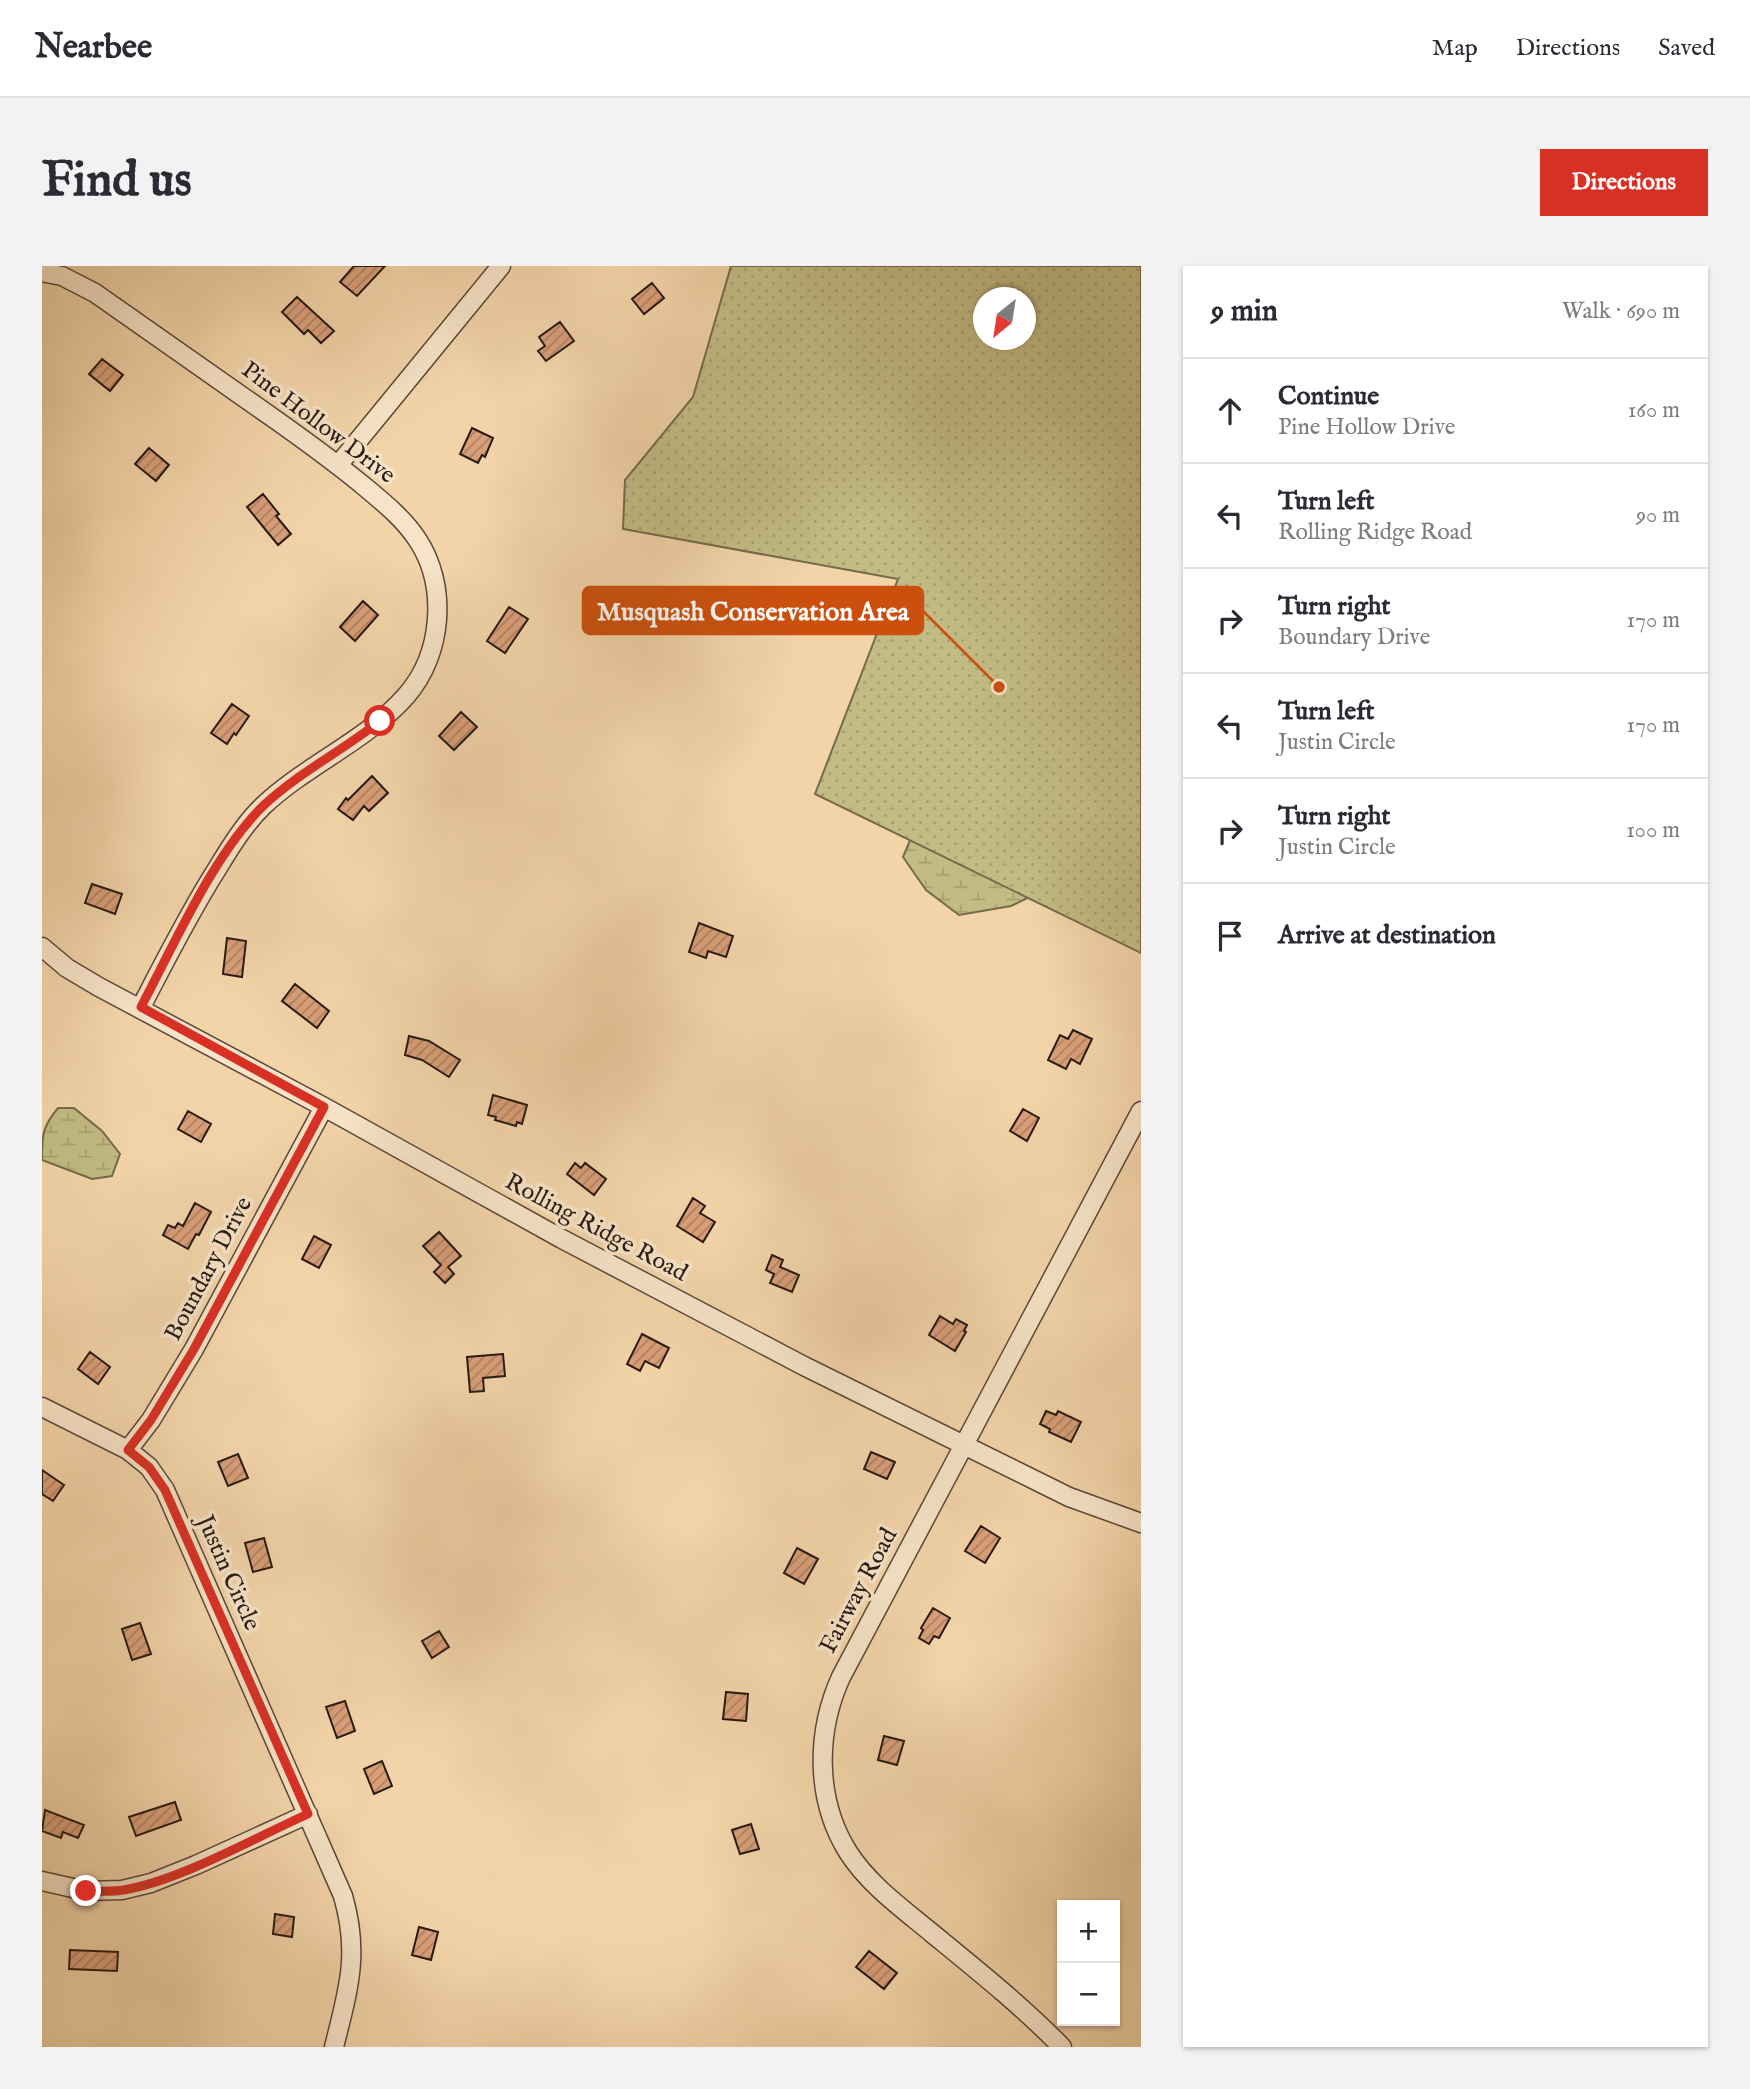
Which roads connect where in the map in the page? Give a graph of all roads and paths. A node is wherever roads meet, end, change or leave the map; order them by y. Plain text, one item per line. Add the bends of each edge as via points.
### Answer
1 (501, 266) edge
2 (42, 272) edge
3 (339, 464) junction
4 (42, 947) edge
5 (141, 1007) junction
6 (324, 1107) junction
7 (1141, 1111) edge
8 (42, 1407) edge
9 (964, 1445) junction
10 (128, 1450) junction
11 (1141, 1523) edge
12 (308, 1814) junction
13 (42, 1881) edge
14 (334, 2047) edge
15 (1062, 2047) edge

1 - 3 street
2 - 3 street, Pine Hollow Drive via 62,276 95,293
3 - 5 street, Pine Hollow Drive via 392,509 426,554 437,589 427,664 418,681 380,721 276,795 250,820 200,897
4 - 5 street, Rolling Ridge Road via 67,968
5 - 6 street, Rolling Ridge Road
6 - 9 street, Rolling Ridge Road via 569,1243
6 - 10 street, Boundary Drive via 194,1349
7 - 9 street, Fairway Road
8 - 10 street, Justin Circle
9 - 11 street, Rolling Ridge Road via 1069,1497
9 - 15 street, Fairway Road via 834,1694 824,1728 826,1799 848,1851 871,1880
10 - 12 street, Justin Circle via 149,1467 165,1490
12 - 13 street via 196,1865 122,1890 86,1891
12 - 14 street, Justin Circle via 343,1896 352,1933 352,1970

